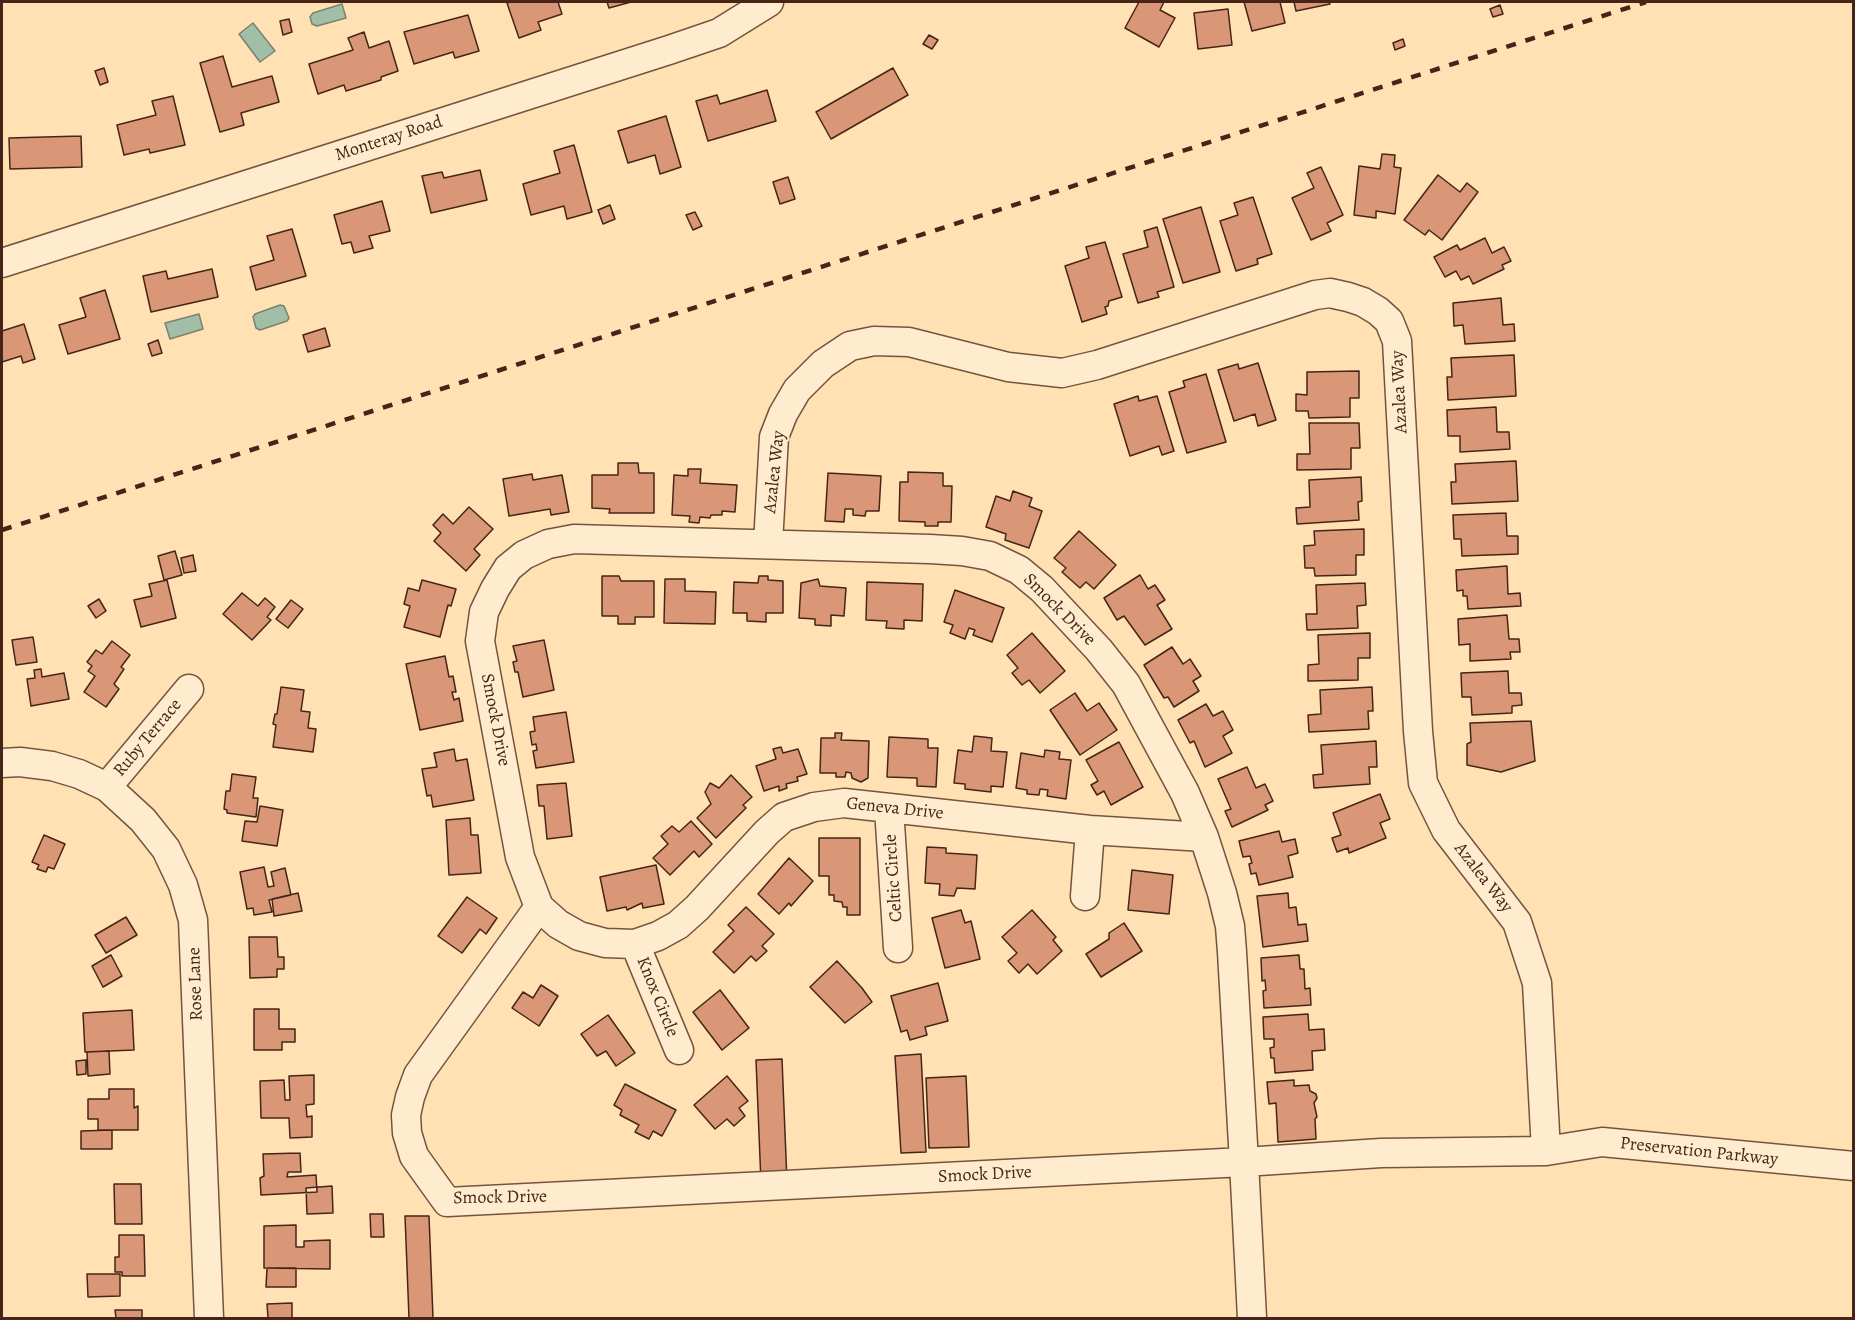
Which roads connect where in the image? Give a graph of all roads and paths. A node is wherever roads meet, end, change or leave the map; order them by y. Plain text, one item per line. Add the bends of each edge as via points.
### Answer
1 (770, 2) edge
2 (2, 262) edge
3 (768, 544) junction
4 (189, 689) dead end
5 (2, 763) edge
6 (107, 787) junction
7 (889, 808) junction
8 (1090, 830) junction
9 (1204, 837) junction
10 (1085, 896) dead end
11 (539, 907) junction
12 (635, 944) junction
13 (898, 948) dead end
14 (679, 1050) dead end
15 (1546, 1151) junction
16 (1244, 1162) junction
17 (1854, 1166) edge
18 (209, 1318) edge
19 (1252, 1318) edge

1 - 2 street, Monteray Road via 719,33 669,50
3 - 9 street, Smock Drive via 962,551 990,556 1019,570 1066,614 1125,684 1185,793
3 - 11 street, Smock Drive via 574,539 548,544 508,568 484,612 480,641 520,856
3 - 15 street, Azalea Way via 774,437 783,414 797,390 816,370 850,346 874,341 909,342 1008,367 1062,373 1315,295 1348,297 1378,311 1389,321 1397,341 1423,783 1446,831 1517,922 1537,983
4 - 6 street, Ruby Terrace
5 - 6 street, Rose Lane via 52,766
6 - 18 street, Rose Lane via 143,820 166,849 183,885 193,920
7 - 8 street, Geneva Drive
7 - 12 street, Geneva Drive via 844,803 784,817 678,926
7 - 13 street, Celtic Circle
8 - 9 street, Geneva Drive
8 - 10 street
9 - 16 street, Smock Drive via 1230,926
11 - 12 street, Geneva Drive via 579,936 605,943
11 - 16 street, Smock Drive via 418,1075 410,1097 406,1133 414,1156 447,1202
12 - 14 street, Knox Circle
15 - 16 street, Preservation Parkway via 1381,1153
15 - 17 street, Preservation Parkway via 1602,1142
16 - 19 street, Smock Drive

